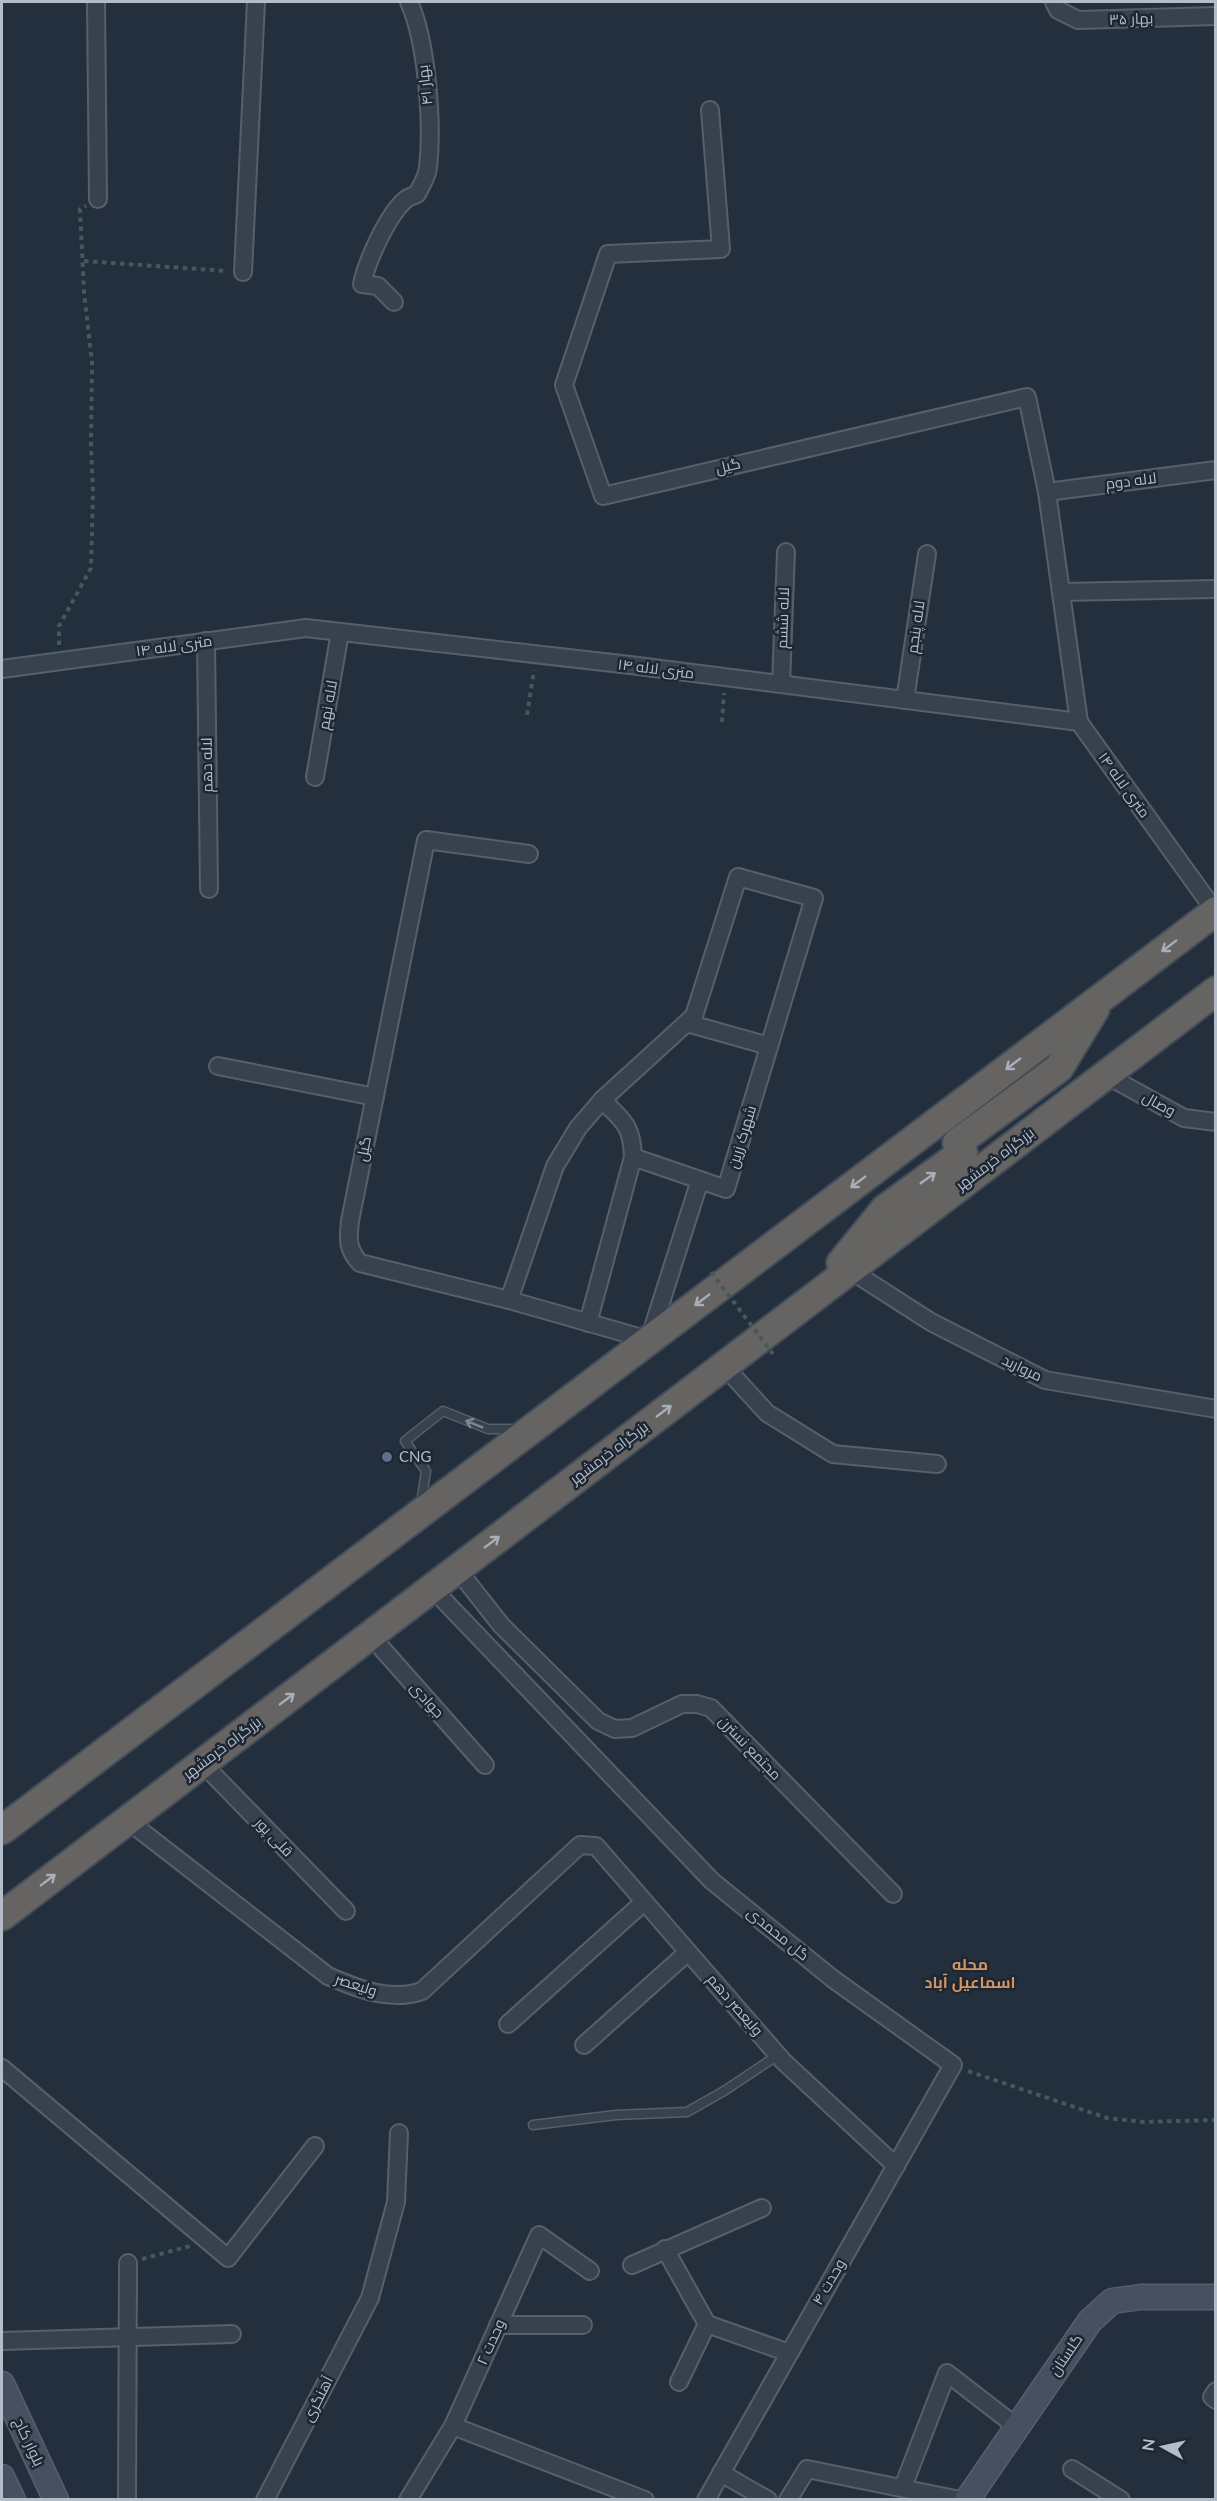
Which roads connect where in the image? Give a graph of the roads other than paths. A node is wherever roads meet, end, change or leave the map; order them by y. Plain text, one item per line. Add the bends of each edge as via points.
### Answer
1 (96, 2) edge
2 (256, 2) edge
3 (409, 2) edge
4 (1054, 2) edge
5 (1215, 16) edge
6 (710, 110) dead end
7 (98, 199) road end
8 (243, 272) road end
9 (394, 302) dead end
10 (1215, 470) edge
11 (1047, 492) junction
12 (786, 552) dead end
13 (927, 554) dead end
14 (1215, 589) edge
15 (1061, 592) junction
16 (340, 632) junction
17 (206, 641) junction
18 (2, 669) edge
19 (781, 684) junction
20 (905, 700) junction
21 (1080, 722) junction
22 (315, 777) dead end
23 (529, 854) dead end
24 (209, 889) dead end
25 (1215, 911) edge
26 (1215, 991) edge
27 (1101, 998) junction
28 (687, 1023) junction
29 (770, 1046) junction
30 (218, 1066) dead end
31 (1106, 1075) junction
32 (375, 1096) junction
33 (602, 1100) junction
34 (941, 1119) junction
35 (1215, 1122) edge
36 (966, 1156) junction
37 (633, 1157) junction
38 (700, 1180) junction
39 (850, 1270) junction
40 (816, 1296) junction
41 (509, 1300) junction
42 (588, 1323) junction
43 (649, 1340) junction
44 (724, 1366) junction
45 (1215, 1409) edge
46 (532, 1429) junction
47 (937, 1464) dead end
48 (419, 1514) junction
49 (457, 1569) junction
50 (432, 1588) junction
51 (370, 1635) junction
52 (202, 1763) junction
53 (485, 1765) dead end
54 (127, 1820) junction
55 (2, 1830) edge
56 (580, 1845) joint
57 (893, 1894) dead end
58 (644, 1902) junction
59 (346, 1911) dead end
60 (2, 1916) edge
61 (688, 1952) junction
62 (508, 2024) dead end
63 (584, 2045) dead end
64 (778, 2055) junction
65 (953, 2065) joint
66 (2, 2068) edge
67 (534, 2125) dead end
68 (399, 2133) dead end
69 (315, 2146) dead end
70 (896, 2166) junction
71 (762, 2208) dead end
72 (664, 2249) junction
73 (128, 2263) road end
74 (632, 2265) dead end
75 (590, 2271) dead end
76 (1215, 2297) edge
77 (707, 2324) junction
78 (498, 2325) junction
79 (583, 2325) dead end
80 (232, 2334) dead end
81 (128, 2336) junction
82 (2, 2341) edge
83 (789, 2353) junction
84 (679, 2382) dead end
85 (2, 2384) edge
86 (1215, 2391) edge
87 (1215, 2400) edge
88 (453, 2426) junction
89 (1017, 2427) junction
90 (1072, 2469) dead end
91 (721, 2473) junction
92 (2, 2477) edge
93 (903, 2487) junction
94 (13, 2499) edge
95 (56, 2499) edge
96 (127, 2499) edge
97 (265, 2499) edge
98 (408, 2499) edge
99 (645, 2499) edge
100 (706, 2499) edge
101 (768, 2499) edge
102 (788, 2499) edge
103 (960, 2499) edge
104 (967, 2499) edge
105 (1121, 2499) edge

1 - 7 street
2 - 8 street
3 - 9 street, بهار ۴۱ via 415,16 429,98 428,171 417,194 405,200 367,263 362,284 378,286
4 - 5 street, بهار ۳۵ via 1058,10 1078,20
6 - 11 street, گیل via 721,249 608,254 564,385 603,496 1027,397
10 - 11 street, لاله دوم
11 - 15 street, گیل
12 - 19 street, لاله ششم
13 - 20 street, لاله پنجم
14 - 15 street
15 - 21 street, گیل
16 - 17 street, ۱۴ متری لاله via 306,628
16 - 19 street, ۱۴ متری لاله
16 - 22 street, لاله نهم
17 - 18 street, ۱۴ متری لاله
17 - 24 street, لاله دهم
19 - 20 street, ۱۴ متری لاله
20 - 21 street, ۱۴ متری لاله
21 - 25 street, ۱۴ متری لاله
23 - 32 street, گیل via 426,840
25 -> 27 highway
26 - 31 highway, بزرگراه خرمشهر
27 -> 34 highway
27 - 36 highway via 1059,1068
28 - 29 street
28 - 29 street, شهرک زرین via 699,1005 738,877 814,898
28 - 33 street
29 - 38 street, شهرک زرین via 726,1189
30 - 32 street
31 - 35 street, وصال via 1184,1118
31 - 36 highway, بزرگراه خرمشهر
32 - 41 street, گیل via 350,1221 347,1242 351,1254 360,1263
33 - 37 street via 632,1137
33 - 41 street via 578,1128 555,1166
34 - 36 highway
34 -> 43 highway
36 - 39 highway, بزرگراه خرمشهر
40 -> 36 highway via 885,1209
37 - 38 street
37 - 42 street
38 - 43 street
39 - 40 highway, بزرگراه خرمشهر
39 - 45 street, مروارید via 931,1322 1045,1380
40 - 44 highway, بزرگراه خرمشهر
41 - 42 street, گیل
42 - 43 street, گیل
43 - 46 highway
44 - 47 street via 768,1413 833,1454
49 -> 44 highway, بزرگراه خرمشهر
46 - 48 highway
46 -> 48 lane via 488,1429 443,1411 405,1441 426,1472
48 - 55 highway
49 - 50 highway, بزرگراه خرمشهر
49 - 57 street, مجتمع نسترن via 501,1625 598,1721 615,1729 632,1728 682,1704 711,1708
50 - 51 highway, بزرگراه خرمشهر
50 - 65 street, گل محمدی via 712,1881 833,1980
52 -> 51 highway, بزرگراه خرمشهر
51 - 53 street, جوادی
52 - 54 highway, بزرگراه خرمشهر
52 - 59 street, قلی پور
54 - 56 street, ولیعصر via 328,1976 382,1994 406,1997 422,1991
60 -> 54 highway, بزرگراه خرمشهر
56 - 58 street, ولیعصر دهم via 596,1846
58 - 61 street, ولیعصر دهم
58 - 62 street
61 - 63 street
61 - 64 street, ولیعصر دهم
64 - 67 lane via 687,2112 616,2115
64 - 70 street, ولیعصر دهم
65 - 70 street, وحدت ۴
66 - 69 street via 228,2258
68 - 97 street, آهنگری via 396,2202 370,2298
70 - 83 street, وحدت ۴
71 - 72 street
72 - 74 street
72 - 77 street
73 - 81 street
75 - 78 street, وحدت ۲ via 539,2235
76 - 89 main road, گلستان via 1112,2301 1090,2321
77 - 83 street
77 - 84 street
78 - 79 street
78 - 88 street, وحدت ۲
80 - 81 street
81 - 82 street
81 - 96 street
83 - 91 street, وحدت ۴
85 - 95 main road, بلوار کاج
86 - 87 street
88 - 98 street, وحدت ۲
88 - 99 street
89 - 93 street via 947,2373
89 - 104 main road, گلستان
90 - 105 street
91 - 100 street, وحدت ۴
91 - 101 street
92 - 94 main road
93 - 102 street via 807,2469
93 - 103 street

